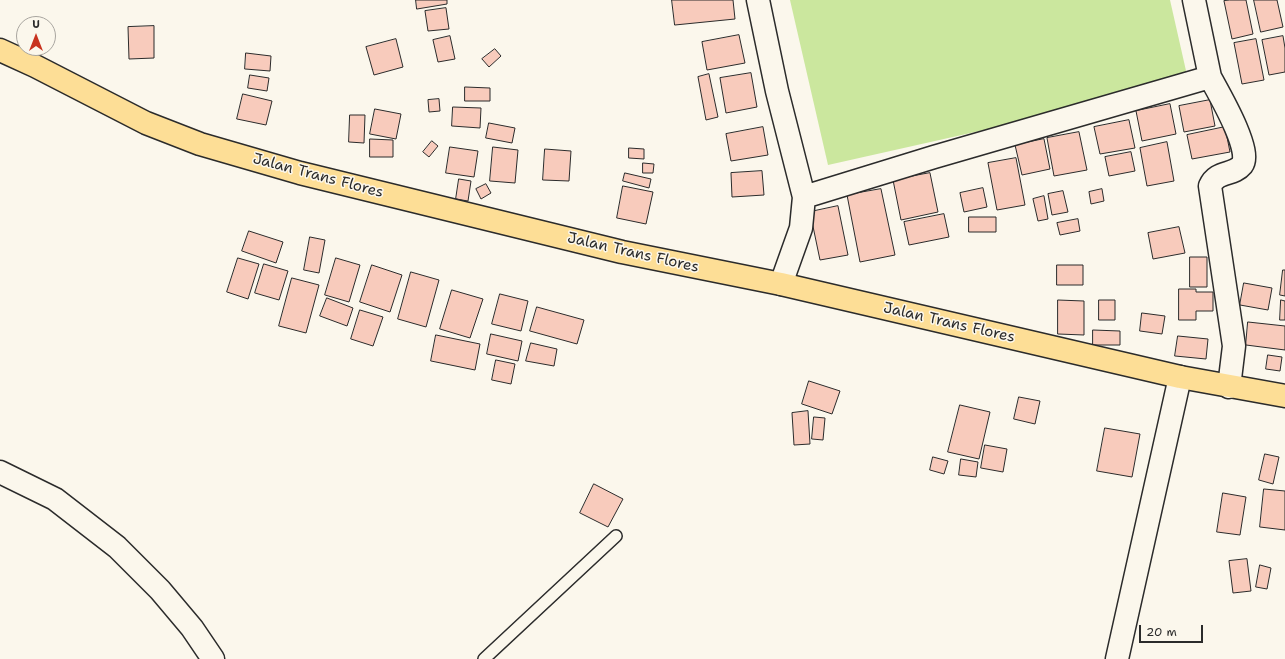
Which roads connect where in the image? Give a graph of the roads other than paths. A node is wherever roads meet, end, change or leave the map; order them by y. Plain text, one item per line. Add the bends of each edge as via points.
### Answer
1 (758, 0) edge
2 (1194, 0) edge
3 (0, 50) edge
4 (1210, 77) junction
5 (804, 197) junction
6 (781, 284) junction
7 (1180, 377) junction
8 (1230, 387) junction
9 (1285, 396) edge
10 (0, 472) edge
11 (616, 536) dead end
12 (214, 659) edge
13 (484, 659) edge
14 (1117, 659) edge

1 - 5 street via 777,91
2 - 4 street
3 - 6 highway, Jalan Trans Flores via 146,124 200,144 300,173 615,250
4 - 5 street
4 - 8 street via 1233,122 1245,157 1239,168 1217,176 1210,186 1234,346
5 - 6 street via 801,228
6 - 7 highway, Jalan Trans Flores
7 - 8 highway, Jalan Trans Flores
7 - 14 street
8 - 9 highway, Jalan Trans Flores
10 - 12 street via 55,499 118,547 160,590
11 - 13 lane

